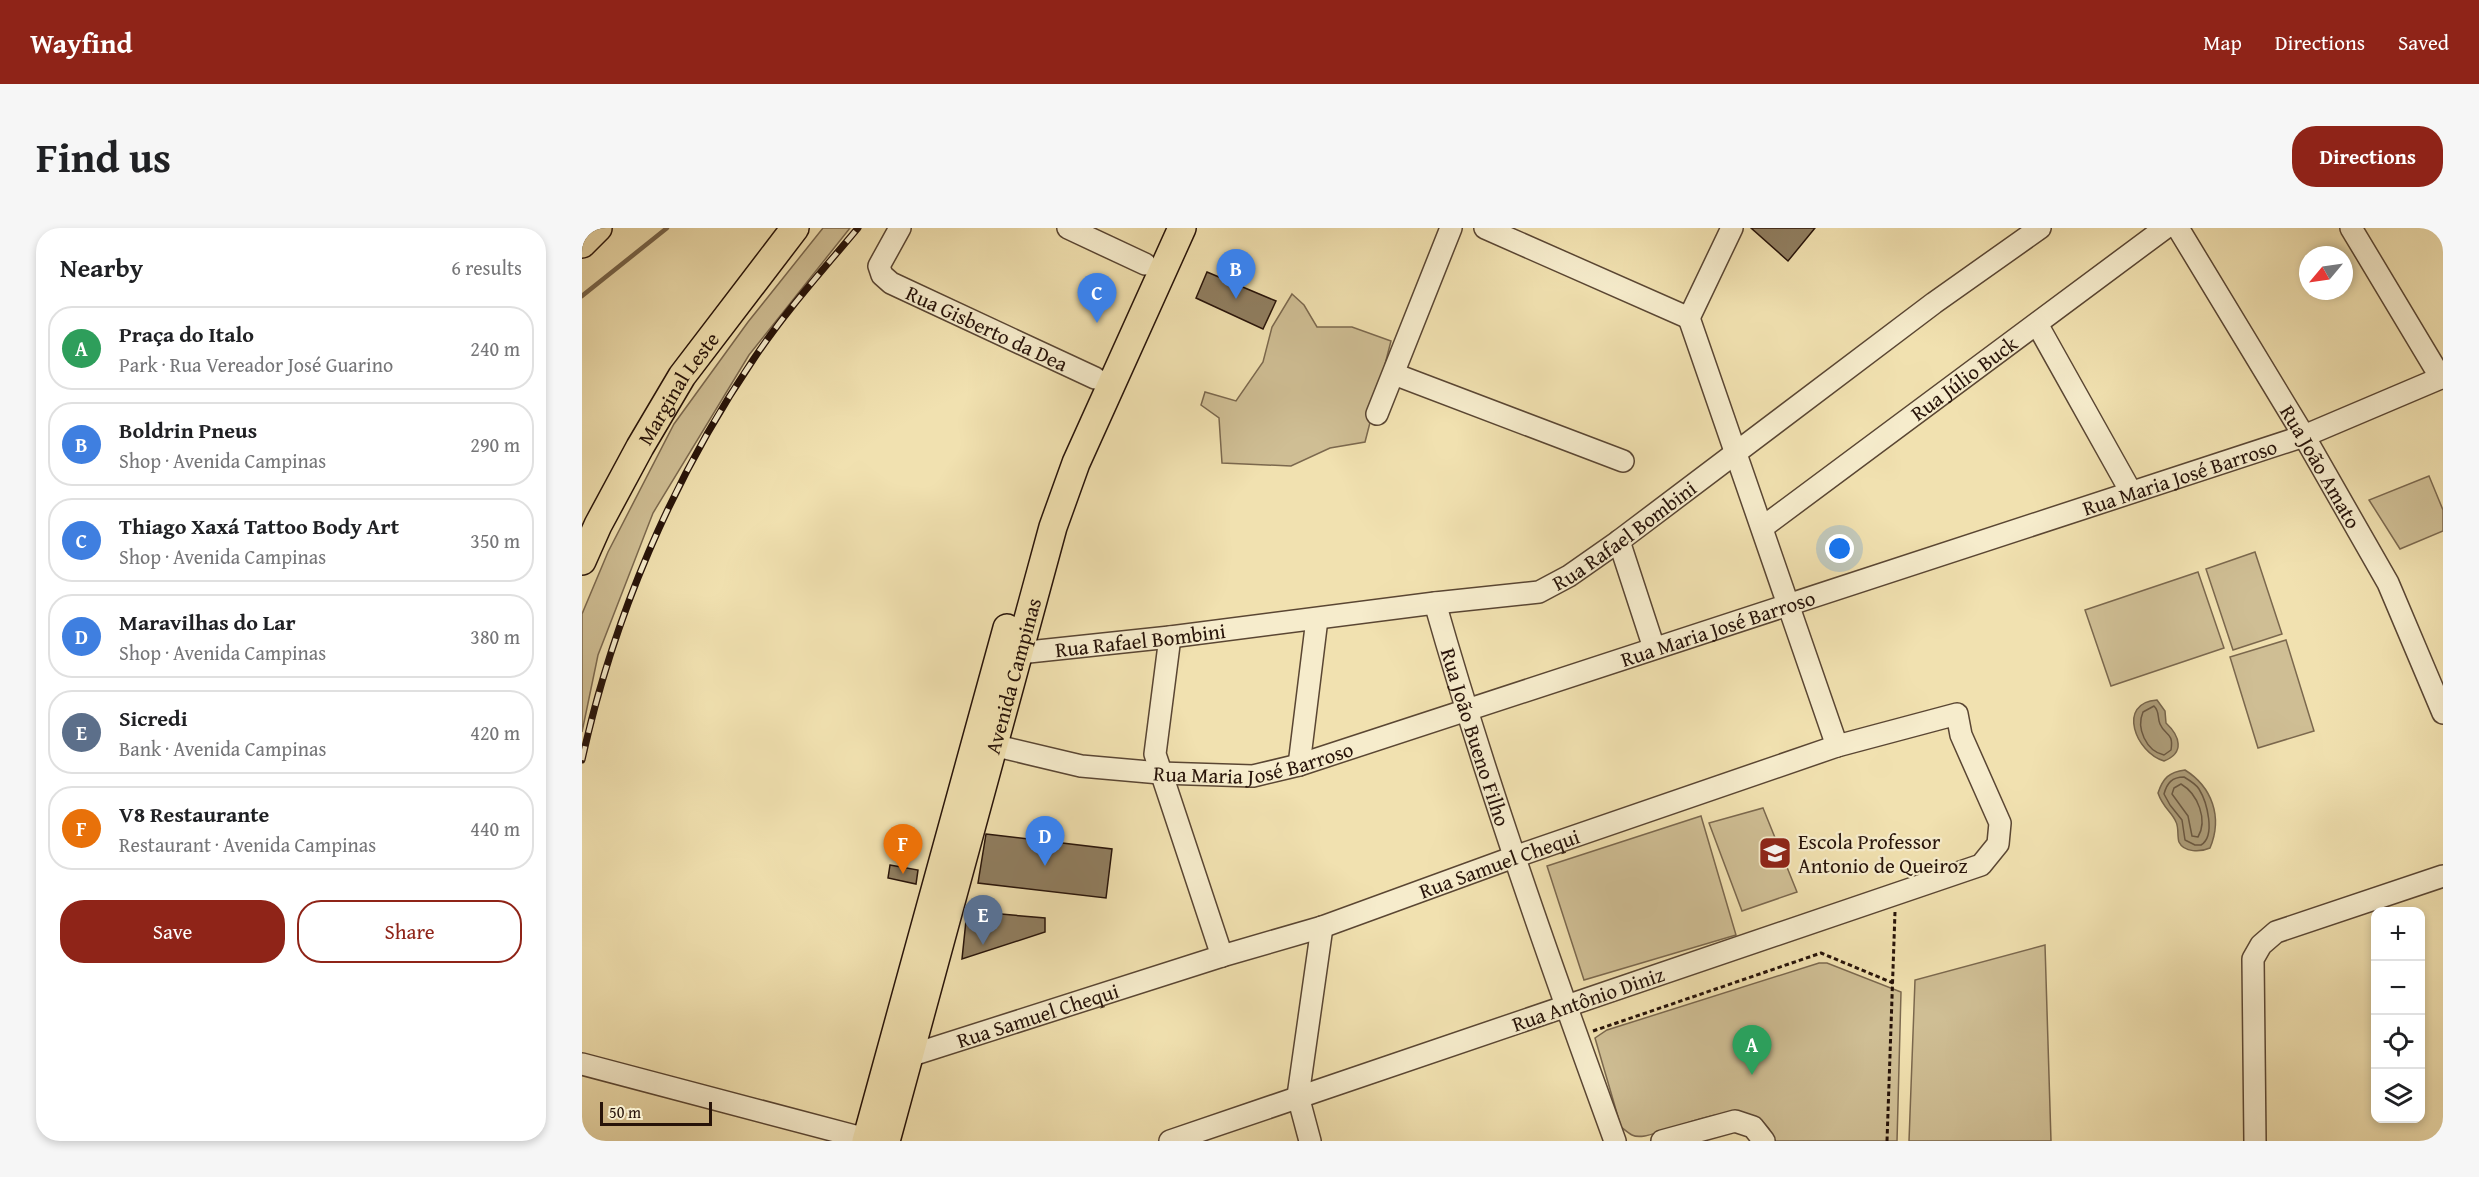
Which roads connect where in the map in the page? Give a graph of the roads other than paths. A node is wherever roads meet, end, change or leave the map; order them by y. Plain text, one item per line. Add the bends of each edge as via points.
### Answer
1 (598, 228) edge
2 (795, 228) edge
3 (900, 228) edge
4 (1068, 228) edge
5 (1162, 228) edge
6 (1182, 228) edge
7 (1451, 228) edge
8 (1485, 228) edge
9 (1732, 228) edge
10 (2040, 228) edge
11 (2164, 228) edge
12 (2178, 228) edge
13 (2351, 228) edge
14 (582, 244) edge
15 (1145, 264) junction
16 (1689, 318) junction
17 (2037, 324) junction
18 (1394, 374) junction
19 (2442, 377) edge
20 (1095, 378) junction
21 (1377, 414) dead end
22 (2304, 436) junction
23 (1735, 453) junction
24 (1623, 461) dead end
25 (2130, 492) junction
26 (1763, 527) junction
27 (1619, 541) junction
28 (582, 561) edge
29 (1435, 603) junction
30 (1790, 605) junction
31 (1317, 619) junction
32 (1170, 637) junction
33 (1654, 648) junction
34 (1019, 653) junction
35 (1466, 711) junction
36 (2443, 713) edge
37 (985, 743) junction
38 (1837, 746) junction
39 (1299, 765) junction
40 (1160, 773) junction
41 (1998, 844) joint
42 (1514, 857) junction
43 (2443, 876) edge
44 (1322, 927) junction
45 (1222, 956) junction
46 (1566, 1006) junction
47 (909, 1056) junction
48 (582, 1064) edge
49 (1298, 1096) junction
50 (873, 1140) edge
51 (1170, 1141) edge
52 (1310, 1141) edge
53 (1615, 1141) edge
54 (1662, 1141) edge
55 (1764, 1141) edge
56 (2254, 1141) edge

1 - 14 main road
2 - 28 main road, Marginal Leste via 682,376 640,447
3 - 20 street, Rua Gisberto da Dea via 879,266 891,283
4 - 15 street
5 - 15 main road, Avenida Campinas
6 - 34 main road, Avenida Campinas via 1076,463 1053,526
7 - 18 street
8 - 16 street
9 - 16 street
10 - 23 street, Rua Rafael Bombini
11 - 17 street, Rua Júlio Buck
12 - 22 street, Rua João Amato
13 - 19 street
15 - 20 main road, Avenida Campinas
16 - 23 street
17 - 25 street
17 - 26 street, Rua Júlio Buck
18 - 21 street
18 - 24 street
19 - 22 street, Rua Maria José Barroso
20 - 37 main road, Avenida Campinas via 1042,509
22 - 25 street, Rua Maria José Barroso
22 - 36 street, Rua João Amato via 2388,583
23 - 26 street
23 - 27 street, Rua Rafael Bombini
25 - 30 street, Rua Maria José Barroso
26 - 30 street
27 - 29 street, Rua Rafael Bombini via 1539,592
27 - 33 street
29 - 31 street, Rua Rafael Bombini
29 - 35 street, Rua João Bueno Filho
30 - 33 street, Rua Maria José Barroso
30 - 38 street
31 - 32 street, Rua Rafael Bombini
31 - 39 street
32 - 34 street, Rua Rafael Bombini
32 - 40 street via 1155,754
33 - 35 street, Rua Maria José Barroso
34 - 37 main road, Avenida Campinas
35 - 39 street, Rua Maria José Barroso
35 - 42 street, Rua João Bueno Filho
37 - 40 street, Rua Maria José Barroso via 1081,766
37 - 47 main road, Avenida Campinas
37 - 50 main road, Avenida Campinas
38 - 41 street, Rua Samuel Chequi via 1957,714 1961,735 2000,823
38 - 42 street, Rua Samuel Chequi
39 - 40 street, Rua Maria José Barroso via 1253,776
40 - 45 street
41 - 46 street, Rua Antônio Diniz via 1981,865
42 - 44 street, Rua Samuel Chequi
42 - 46 street, Rua João Bueno Filho
43 - 56 street via 2276,932 2261,945 2253,959
44 - 45 street, Rua Samuel Chequi
44 - 49 street
45 - 47 street, Rua Samuel Chequi
46 - 49 street, Rua Antônio Diniz
46 - 53 street, Rua João Bueno Filho
47 - 50 main road, Avenida Campinas
48 - 50 street
49 - 51 street, Rua Antônio Diniz
49 - 52 street
54 - 55 street via 1735,1121 1753,1127

